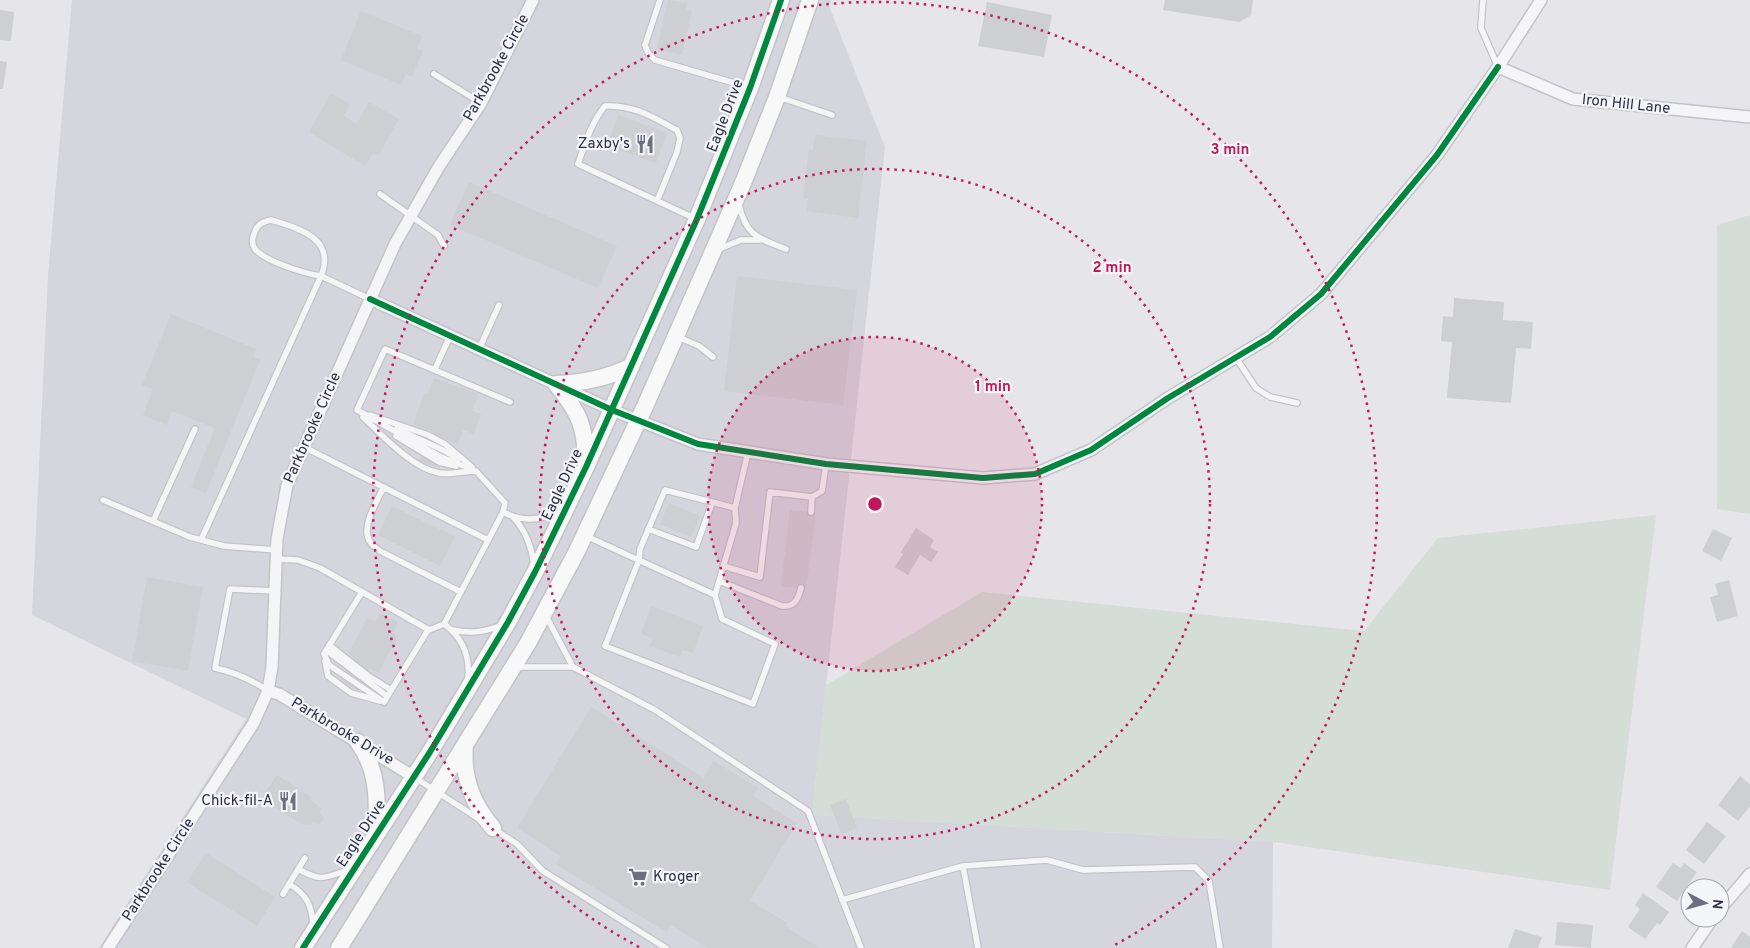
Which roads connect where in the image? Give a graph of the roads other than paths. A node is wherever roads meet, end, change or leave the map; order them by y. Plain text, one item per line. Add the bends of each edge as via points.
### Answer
1 (534, 0) edge
2 (660, 0) edge
3 (781, 0) edge
4 (810, 0) edge
5 (1483, 0) edge
6 (1541, 0) edge
7 (1498, 67) junction
8 (434, 74) dead end
9 (750, 88) junction
10 (777, 97) junction
11 (481, 102) junction
12 (832, 115) dead end
13 (1750, 117) edge
14 (380, 194) dead end
15 (739, 194) junction
16 (657, 201) junction
17 (410, 215) junction
18 (697, 219) junction
19 (762, 240) junction
20 (444, 246) dead end
21 (786, 249) dead end
22 (713, 253) junction
23 (321, 276) junction
24 (370, 299) junction
25 (499, 305) dead end
26 (450, 336) junction
27 (676, 336) junction
28 (479, 349) junction
29 (714, 356) dead end
30 (1236, 358) junction
31 (630, 367) junction
32 (435, 369) junction
33 (556, 384) junction
34 (510, 402) dead end
35 (1297, 404) dead end
36 (356, 410) junction
37 (612, 410) junction
38 (638, 421) junction
39 (195, 429) dead end
40 (304, 447) junction
41 (748, 452) junction
42 (826, 464) junction
43 (586, 466) junction
44 (476, 471) junction
45 (384, 487) junction
46 (812, 497) junction
47 (103, 500) dead end
48 (712, 502) junction
49 (568, 505) junction
50 (735, 508) junction
51 (502, 512) junction
52 (811, 512) dead end
53 (512, 517) junction
54 (153, 521) junction
55 (648, 529) junction
56 (584, 535) junction
57 (201, 540) junction
58 (488, 540) junction
59 (276, 555) junction
60 (639, 560) junction
61 (724, 566) junction
62 (536, 572) junction
63 (719, 581) junction
64 (801, 588) dead end
65 (275, 591) junction
66 (362, 592) junction
67 (461, 592) junction
68 (715, 594) junction
69 (544, 613) junction
70 (508, 622) junction
71 (444, 624) junction
72 (428, 630) junction
73 (453, 630) junction
74 (326, 650) junction
75 (573, 666) junction
76 (514, 667) junction
77 (268, 691) junction
78 (467, 691) junction
79 (387, 696) junction
80 (358, 742) junction
81 (466, 745) junction
82 (414, 777) junction
83 (436, 792) junction
84 (493, 828) junction
85 (376, 835) junction
86 (305, 858) dead end
87 (963, 866) junction
88 (355, 868) junction
89 (298, 870) junction
90 (1750, 874) edge
91 (289, 884) junction
92 (283, 894) dead end
93 (1730, 897) edge
94 (842, 900) junction
95 (1706, 928) edge
96 (312, 933) junction
97 (108, 948) edge
98 (303, 948) edge
99 (339, 948) edge
100 (666, 948) edge
101 (861, 948) edge
102 (978, 948) edge
103 (1220, 948) edge
104 (1692, 948) edge

1 - 11 street, Parkbrooke Circle
2 - 9 lane via 645,45 655,60
3 - 9 street, Eagle Drive
4 - 10 street
5 - 7 lane via 1481,28
6 - 7 street
7 - 13 street, Iron Hill Lane via 1573,99
7 - 30 street via 1437,155 1321,294 1270,337
8 - 11 lane
9 - 18 street, Eagle Drive
10 - 12 lane
10 - 15 street
11 - 17 street, Parkbrooke Circle
14 - 17 lane
15 - 19 lane via 744,221
15 - 22 street
16 - 16 lane via 677,152 680,138 677,130 634,108 605,106 598,114 578,164
16 - 18 lane
17 - 20 lane via 438,235
17 - 24 street, Parkbrooke Circle
18 - 31 street, Eagle Drive
19 - 21 lane
19 - 22 lane via 741,240
22 - 27 street
23 - 23 lane via 325,260 323,247 308,234 271,220 261,222 256,228 252,238 254,248 260,254 308,275
23 - 24 lane
23 - 57 lane
24 - 26 street
24 - 40 street, Parkbrooke Circle
25 - 28 lane
26 - 28 street
26 - 32 lane
27 - 29 lane
27 - 38 street
28 - 33 street
30 - 35 lane via 1256,388 1270,397
30 - 42 street via 1168,398 1091,450 1035,474 983,478
31 - 33 street via 575,384
31 - 37 street, Eagle Drive
32 - 34 lane
32 - 36 lane via 385,349
33 - 37 street
33 - 43 street via 579,416
36 - 44 lane via 441,457
36 - 44 lane via 428,435 445,444
36 - 44 lane via 415,463 439,473
37 - 38 street
37 - 43 street, Eagle Drive
38 - 41 street via 698,444
38 - 56 street
39 - 54 lane
40 - 45 lane
40 - 59 street, Parkbrooke Circle via 287,485
41 - 42 street
41 - 50 lane
42 - 46 lane via 822,491
43 - 49 street, Eagle Drive
44 - 51 lane via 505,503
45 - 58 lane
45 - 67 lane via 369,519 367,531 370,542 380,551
46 - 52 lane
46 - 61 lane via 770,492 760,577
47 - 54 lane
48 - 50 lane
48 - 55 lane via 665,490
48 - 55 lane via 696,547
49 - 53 lane via 550,516
49 - 62 street, Eagle Drive
50 - 61 lane via 736,523
51 - 53 lane
51 - 58 lane
53 - 62 lane via 526,534
54 - 57 lane
55 - 60 lane
56 - 60 lane
56 - 69 street
57 - 59 lane
58 - 67 lane
59 - 65 street, Parkbrooke Circle
59 - 66 lane via 320,568
60 - 68 lane
60 - 68 lane via 605,646 753,704 775,644 722,619
61 - 63 lane
62 - 70 street, Eagle Drive
63 - 64 lane via 782,606 794,604
63 - 68 lane
65 - 77 street, Parkbrooke Circle
65 - 77 lane via 230,589 215,668 257,683
66 - 72 lane
66 - 74 lane
67 - 71 lane
69 - 75 lane
69 - 76 street
70 - 73 lane via 483,632
70 - 78 street, Eagle Drive
71 - 72 lane
71 - 73 lane
72 - 79 lane
73 - 78 lane via 467,657
74 - 79 lane via 367,675
74 - 79 lane via 329,665
74 - 79 lane via 328,676 351,693
75 - 76 lane
75 - 94 lane via 655,710 808,811
76 - 81 street
77 - 80 street, Parkbrooke Drive via 279,694
77 - 97 street, Parkbrooke Circle via 247,732
78 - 82 street, Eagle Drive
80 - 82 street, Parkbrooke Drive
80 - 85 street via 369,760 375,783
81 - 83 street
81 - 84 street via 465,765 471,795
82 - 83 lane
82 - 85 street, Eagle Drive
83 - 84 lane
83 - 99 street
84 - 100 lane via 517,844 543,870
85 - 88 street, Eagle Drive
86 - 89 lane
87 - 94 lane
87 - 102 lane
87 - 103 lane via 1047,860 1083,870 1195,867 1209,881
88 - 89 lane via 320,879
88 - 96 street, Eagle Drive
89 - 91 lane
90 - 93 street
91 - 92 lane
91 - 96 lane via 308,901 313,916
94 - 101 lane
95 - 104 street
96 - 98 street, Eagle Drive

